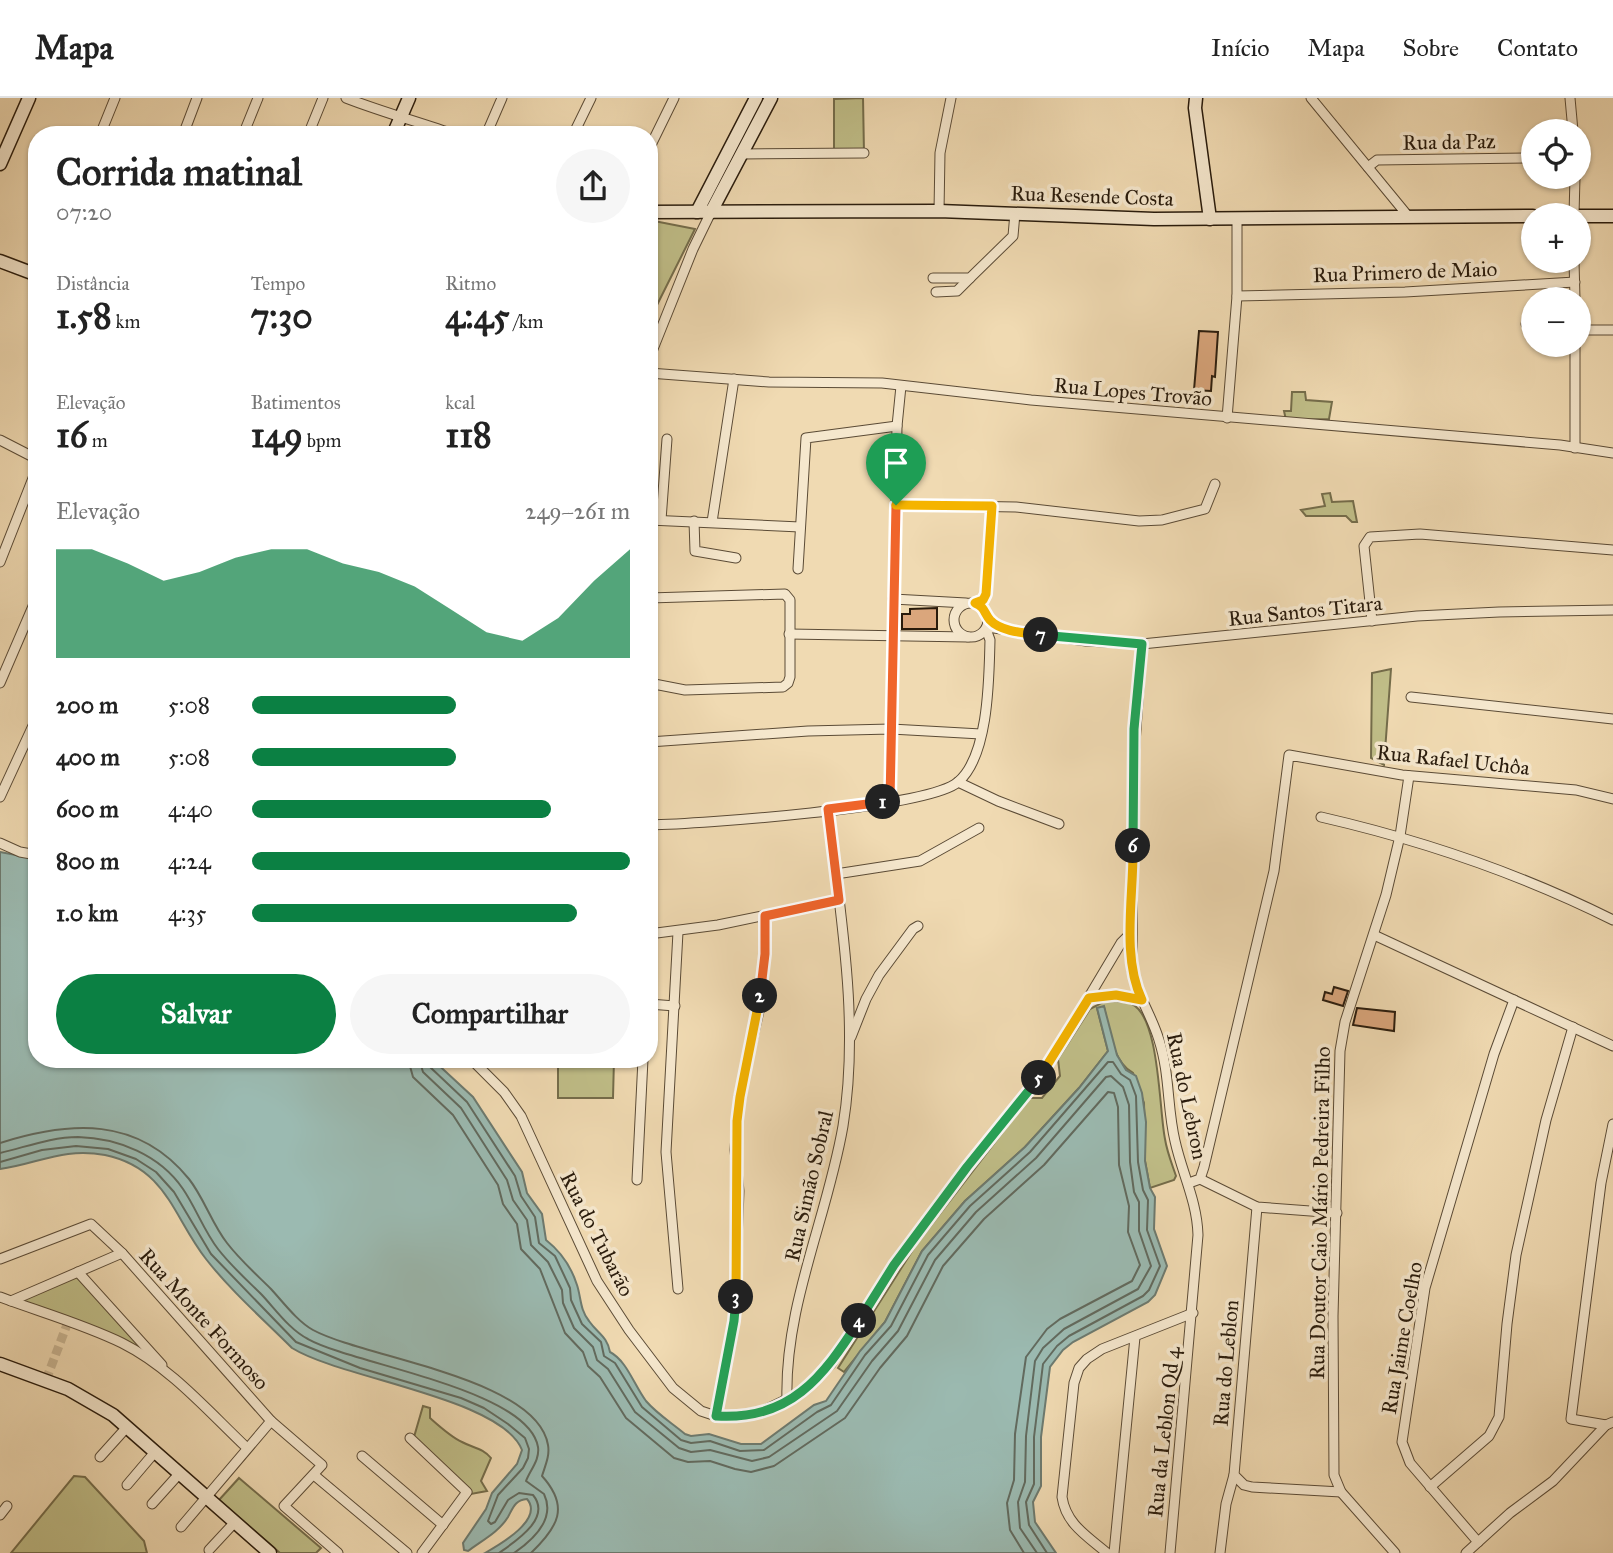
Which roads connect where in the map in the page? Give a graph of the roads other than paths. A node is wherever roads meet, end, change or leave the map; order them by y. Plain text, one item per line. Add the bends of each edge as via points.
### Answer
1 (29, 98) edge
2 (116, 98) edge
3 (197, 98) edge
4 (258, 98) edge
5 (323, 98) edge
6 (346, 98) edge
7 (410, 98) edge
8 (502, 98) edge
9 (591, 98) edge
10 (674, 98) edge
11 (756, 98) edge
12 (771, 98) edge
13 (951, 98) edge
14 (1196, 98) edge
15 (1311, 98) edge
16 (1570, 98) edge
17 (401, 117) junction
18 (1572, 119) edge
19 (104, 126) edge
20 (186, 126) edge
21 (247, 126) edge
22 (312, 126) edge
23 (397, 126) edge
24 (428, 126) edge
25 (490, 126) edge
26 (577, 126) edge
27 (658, 131) edge
28 (864, 153) dead end
29 (741, 154) junction
30 (1521, 158) edge
31 (0, 164) edge
32 (1368, 167) junction
33 (939, 211) junction
34 (658, 212) edge
35 (697, 212) junction
36 (711, 212) junction
37 (1015, 212) junction
38 (1408, 216) junction
39 (1521, 216) edge
40 (1591, 216) edge
41 (1613, 216) edge
42 (1210, 219) junction
43 (1237, 219) junction
44 (0, 261) edge
45 (28, 272) edge
46 (1575, 273) edge
47 (933, 278) dead end
48 (970, 278) junction
49 (1575, 282) junction
50 (1575, 287) edge
51 (936, 292) dead end
52 (1237, 296) junction
53 (1591, 330) edge
54 (1613, 330) edge
55 (658, 336) edge
56 (1575, 357) edge
57 (658, 374) edge
58 (734, 379) junction
59 (901, 386) junction
60 (1227, 418) junction
61 (897, 426) junction
62 (667, 439) dead end
63 (0, 440) edge
64 (1575, 448) junction
65 (1613, 453) edge
66 (28, 454) edge
67 (1215, 484) dead end
68 (28, 491) edge
69 (896, 505) junction
70 (992, 506) junction
71 (661, 520) joint
72 (694, 521) junction
73 (712, 522) junction
74 (800, 527) junction
75 (1613, 550) edge
76 (736, 558) dead end
77 (0, 562) edge
78 (798, 569) dead end
79 (658, 598) edge
80 (893, 599) junction
81 (976, 602) junction
82 (1613, 610) edge
83 (28, 618) edge
84 (1372, 621) junction
85 (987, 625) junction
86 (789, 634) junction
87 (893, 636) junction
88 (968, 637) junction
89 (1142, 644) junction
90 (0, 683) edge
91 (658, 684) edge
92 (1411, 697) dead end
93 (1613, 719) edge
94 (891, 729) junction
95 (981, 734) junction
96 (28, 736) edge
97 (658, 740) edge
98 (1409, 776) junction
99 (958, 782) junction
100 (0, 797) edge
101 (1613, 799) edge
102 (890, 801) junction
103 (828, 809) junction
104 (1321, 817) dead end
105 (658, 824) edge
106 (1059, 824) dead end
107 (979, 828) dead end
108 (1399, 836) junction
109 (0, 843) edge
110 (28, 853) edge
111 (836, 874) junction
112 (839, 900) junction
113 (765, 916) junction
114 (1613, 920) edge
115 (918, 926) dead end
116 (678, 932) junction
117 (658, 933) edge
118 (1130, 934) junction
119 (1374, 935) junction
120 (1089, 998) junction
121 (1142, 1000) junction
122 (1514, 1000) junction
123 (658, 1005) edge
124 (674, 1006) junction
125 (1573, 1027) junction
126 (849, 1042) junction
127 (1613, 1046) edge
128 (480, 1068) edge
129 (643, 1068) edge
130 (1613, 1124) edge
131 (1200, 1179) junction
132 (637, 1180) dead end
133 (1188, 1183) junction
134 (1257, 1207) junction
135 (1337, 1213) junction
136 (122, 1253) junction
137 (0, 1259) edge
138 (78, 1272) junction
139 (678, 1289) dead end
140 (0, 1297) edge
141 (11, 1301) junction
142 (1193, 1313) junction
143 (1135, 1338) junction
144 (0, 1364) edge
145 (173, 1377) junction
146 (787, 1401) junction
147 (716, 1416) junction
148 (271, 1421) junction
149 (1609, 1423) edge
150 (127, 1427) junction
151 (410, 1438) dead end
152 (246, 1447) junction
153 (155, 1452) junction
154 (362, 1456) dead end
155 (100, 1457) dead end
156 (179, 1474) junction
157 (314, 1475) junction
158 (1234, 1475) junction
159 (127, 1485) dead end
160 (1430, 1488) junction
161 (1341, 1492) junction
162 (207, 1498) junction
163 (152, 1503) dead end
164 (7, 1506) dead end
165 (0, 1515) edge
166 (235, 1522) junction
167 (443, 1525) junction
168 (181, 1527) dead end
169 (1478, 1542) junction
170 (209, 1550) dead end
171 (262, 1551) edge
172 (338, 1553) edge
173 (407, 1553) edge
174 (422, 1553) edge
175 (1107, 1553) edge
176 (1114, 1553) edge
177 (1170, 1553) edge
178 (1220, 1553) edge
179 (1395, 1553) edge
180 (1466, 1553) edge

1 - 31 main road
2 - 19 street
3 - 20 street
4 - 21 street
5 - 22 street
6 - 17 street
7 - 17 main road
8 - 25 street
9 - 26 street
10 - 27 street
11 - 35 main road
12 - 29 main road
13 - 33 street via 940,153
14 - 42 main road
15 - 32 street
16 - 18 street
17 - 23 main road
17 - 24 street
28 - 29 street
29 - 36 main road
30 - 32 street, Rua da Paz via 1377,160
32 - 38 street
33 - 36 main road, Rua Resende Costa
33 - 37 main road, Rua Resende Costa
34 - 35 main road, Rua Resende Costa
35 - 36 main road, Rua Resende Costa
36 - 55 street
37 - 42 main road, Rua Resende Costa
37 - 48 street via 1013,236
38 - 39 main road, Rua Resende Costa
38 - 43 main road, Rua Resende Costa
40 - 41 main road
42 - 43 main road, Rua Resende Costa
43 - 52 street
44 - 45 main road
46 - 49 street
47 - 48 street
48 - 51 street via 957,291
49 - 50 street
49 - 52 street, Rua Primero de Maio
52 - 60 street
53 - 54 street
56 - 64 street
57 - 58 street, Rua Lopes Trovão
58 - 59 street, Rua Lopes Trovão
58 - 73 street
59 - 60 street, Rua Lopes Trovão
59 - 61 street
60 - 64 street, Rua Lopes Trovão
61 - 69 street
61 - 74 street via 806,438
62 - 71 street
63 - 66 street
64 - 65 street, Rua Lopes Trovão
67 - 70 street via 1205,509 1162,520
68 - 77 street
69 - 70 street
69 - 80 street
70 - 81 street via 986,594
71 - 72 street
72 - 73 street
72 - 76 street via 695,551
73 - 74 street
74 - 78 street
75 - 84 street via 1420,534 1370,537 1364,546
79 - 86 street via 780,593 790,600
80 - 81 street
80 - 87 street
81 - 85 street via 984,609
81 - 88 street via 960,608 954,618 958,630
82 - 84 street, Rua Santos Titara
83 - 90 street
84 - 89 street, Rua Santos Titara via 1247,640
85 - 88 street via 979,635
85 - 89 street, Rua Santos Titara via 1086,641
85 - 95 street via 988,697
86 - 87 street
86 - 91 street via 789,681 783,687 696,690
87 - 88 street
87 - 94 street
89 - 118 street, Rua do Lebron via 1134,729
92 - 93 street
94 - 95 street
94 - 97 street
94 - 102 street
95 - 99 street
96 - 100 street
98 - 101 street, Rua Rafael Uchôa via 1576,790
98 - 108 street, Rua Doutor Caio Mário Pedreira Filho
98 - 131 street, Rua Rafael Uchôa via 1289,755 1274,872
99 - 102 street via 930,795
99 - 106 street
102 - 103 street
103 - 105 street
103 - 111 street, Rua Simão Sobral
104 - 108 street
107 - 111 street via 920,861
108 - 114 street via 1532,884
108 - 119 street, Rua Doutor Caio Mário Pedreira Filho
109 - 110 street
111 - 112 street, Rua Simão Sobral
112 - 113 street
112 - 126 street, Rua Simão Sobral
113 - 116 street
113 - 147 street via 758,1011 737,1121 734,1321
115 - 126 street via 888,960
116 - 117 street
116 - 124 street
118 - 120 street
118 - 121 street, Rua do Lebron via 1132,970
119 - 122 street
119 - 135 street, Rua Doutor Caio Mário Pedreira Filho via 1342,1035
120 - 121 street via 1116,995
120 - 146 street via 1046,1069 894,1265 831,1364
121 - 133 street, Rua do Lebron via 1165,1060 1174,1139
122 - 125 street
122 - 160 street, Rua Jaime Coelho via 1424,1288 1402,1442 1406,1458
123 - 124 street
124 - 139 street via 666,1152
125 - 127 street
125 - 160 street via 1546,1120 1516,1255 1499,1418 1489,1436
126 - 146 street, Rua Simão Sobral via 843,1126 791,1332
128 - 147 street, Rua do Tubarão via 521,1116 575,1237 612,1306 673,1388 701,1411
129 - 132 street
130 - 149 street via 1601,1183 1571,1419
131 - 133 street
131 - 134 street
133 - 142 street, Rua do Lebron via 1198,1217
134 - 135 street
134 - 158 street, Rua do Leblon
135 - 161 street, Rua Doutor Caio Mário Pedreira Filho via 1333,1446 1334,1475
136 - 137 street, Rua Monte Formoso via 90,1223
136 - 138 street
136 - 148 street, Rua Monte Formoso
138 - 141 street
138 - 145 street
140 - 141 street
141 - 145 street via 122,1343
142 - 143 street
142 - 177 street, Rua da Leblon Qd 4
143 - 175 street via 1087,1359 1074,1383 1063,1509 1074,1525
143 - 176 street
144 - 150 main road via 85,1397
145 - 152 street
146 - 147 street via 745,1416
148 - 152 street
148 - 157 street, Rua Monte Formoso via 322,1465
149 - 169 street via 1553,1481
150 - 153 main road
150 - 155 street
151 - 167 street via 467,1492
152 - 162 street via 246,1453
153 - 156 main road
153 - 159 street
154 - 167 street
156 - 162 main road
156 - 163 street
157 - 172 street via 285,1506
157 - 173 street
158 - 161 street via 1252,1487
158 - 178 street, Rua do Leblon
160 - 169 street, Rua Jaime Coelho
161 - 179 street, Rua Doutor Caio Mário Pedreira Filho
162 - 166 main road
162 - 168 street
164 - 165 street
166 - 170 street
166 - 171 main road
167 - 174 street
169 - 180 street

